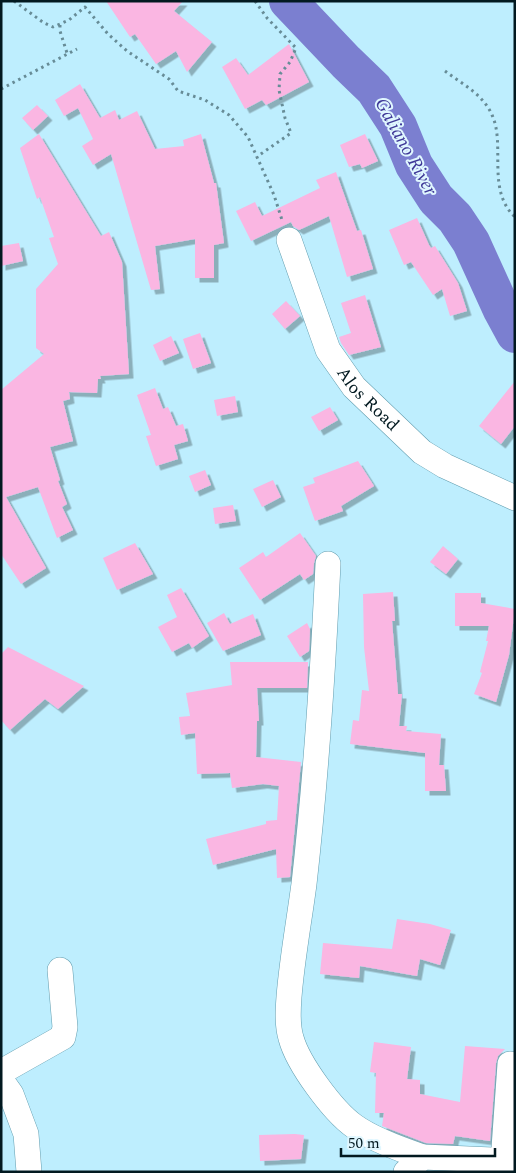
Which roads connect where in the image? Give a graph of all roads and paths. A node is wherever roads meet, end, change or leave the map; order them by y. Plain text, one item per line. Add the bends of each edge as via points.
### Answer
1 (14, 1) edge
2 (255, 1) edge
3 (60, 25) junction
4 (77, 49) dead end
5 (66, 53) junction
6 (445, 71) dead end
7 (1, 89) edge
8 (258, 156) junction
9 (515, 217) edge
10 (289, 240) joint
11 (515, 498) edge
12 (328, 564) dead end
13 (60, 970) dead end
14 (510, 1064) dead end
15 (1, 1072) edge
16 (1, 1080) edge
17 (509, 1161) edge
18 (415, 1164) edge
19 (29, 1172) edge

1 - 3 path via 44,23 53,27
2 - 8 path via 296,48 280,74 279,90 291,133
3 - 5 path
3 - 8 path via 85,7 108,34 169,79 178,91 206,100 229,115 248,137
4 - 5 path
5 - 7 path
6 - 9 path via 474,91 492,113 496,125 501,197
8 - 10 path
10 - 11 street, Alos Road via 328,350 354,387 422,452
12 - 18 street via 316,761 304,885 290,980 288,1016 291,1039 326,1098 354,1127 391,1146
13 - 15 street via 63,1037
14 - 17 street
16 - 19 street via 11,1094 26,1134
17 - 18 street

